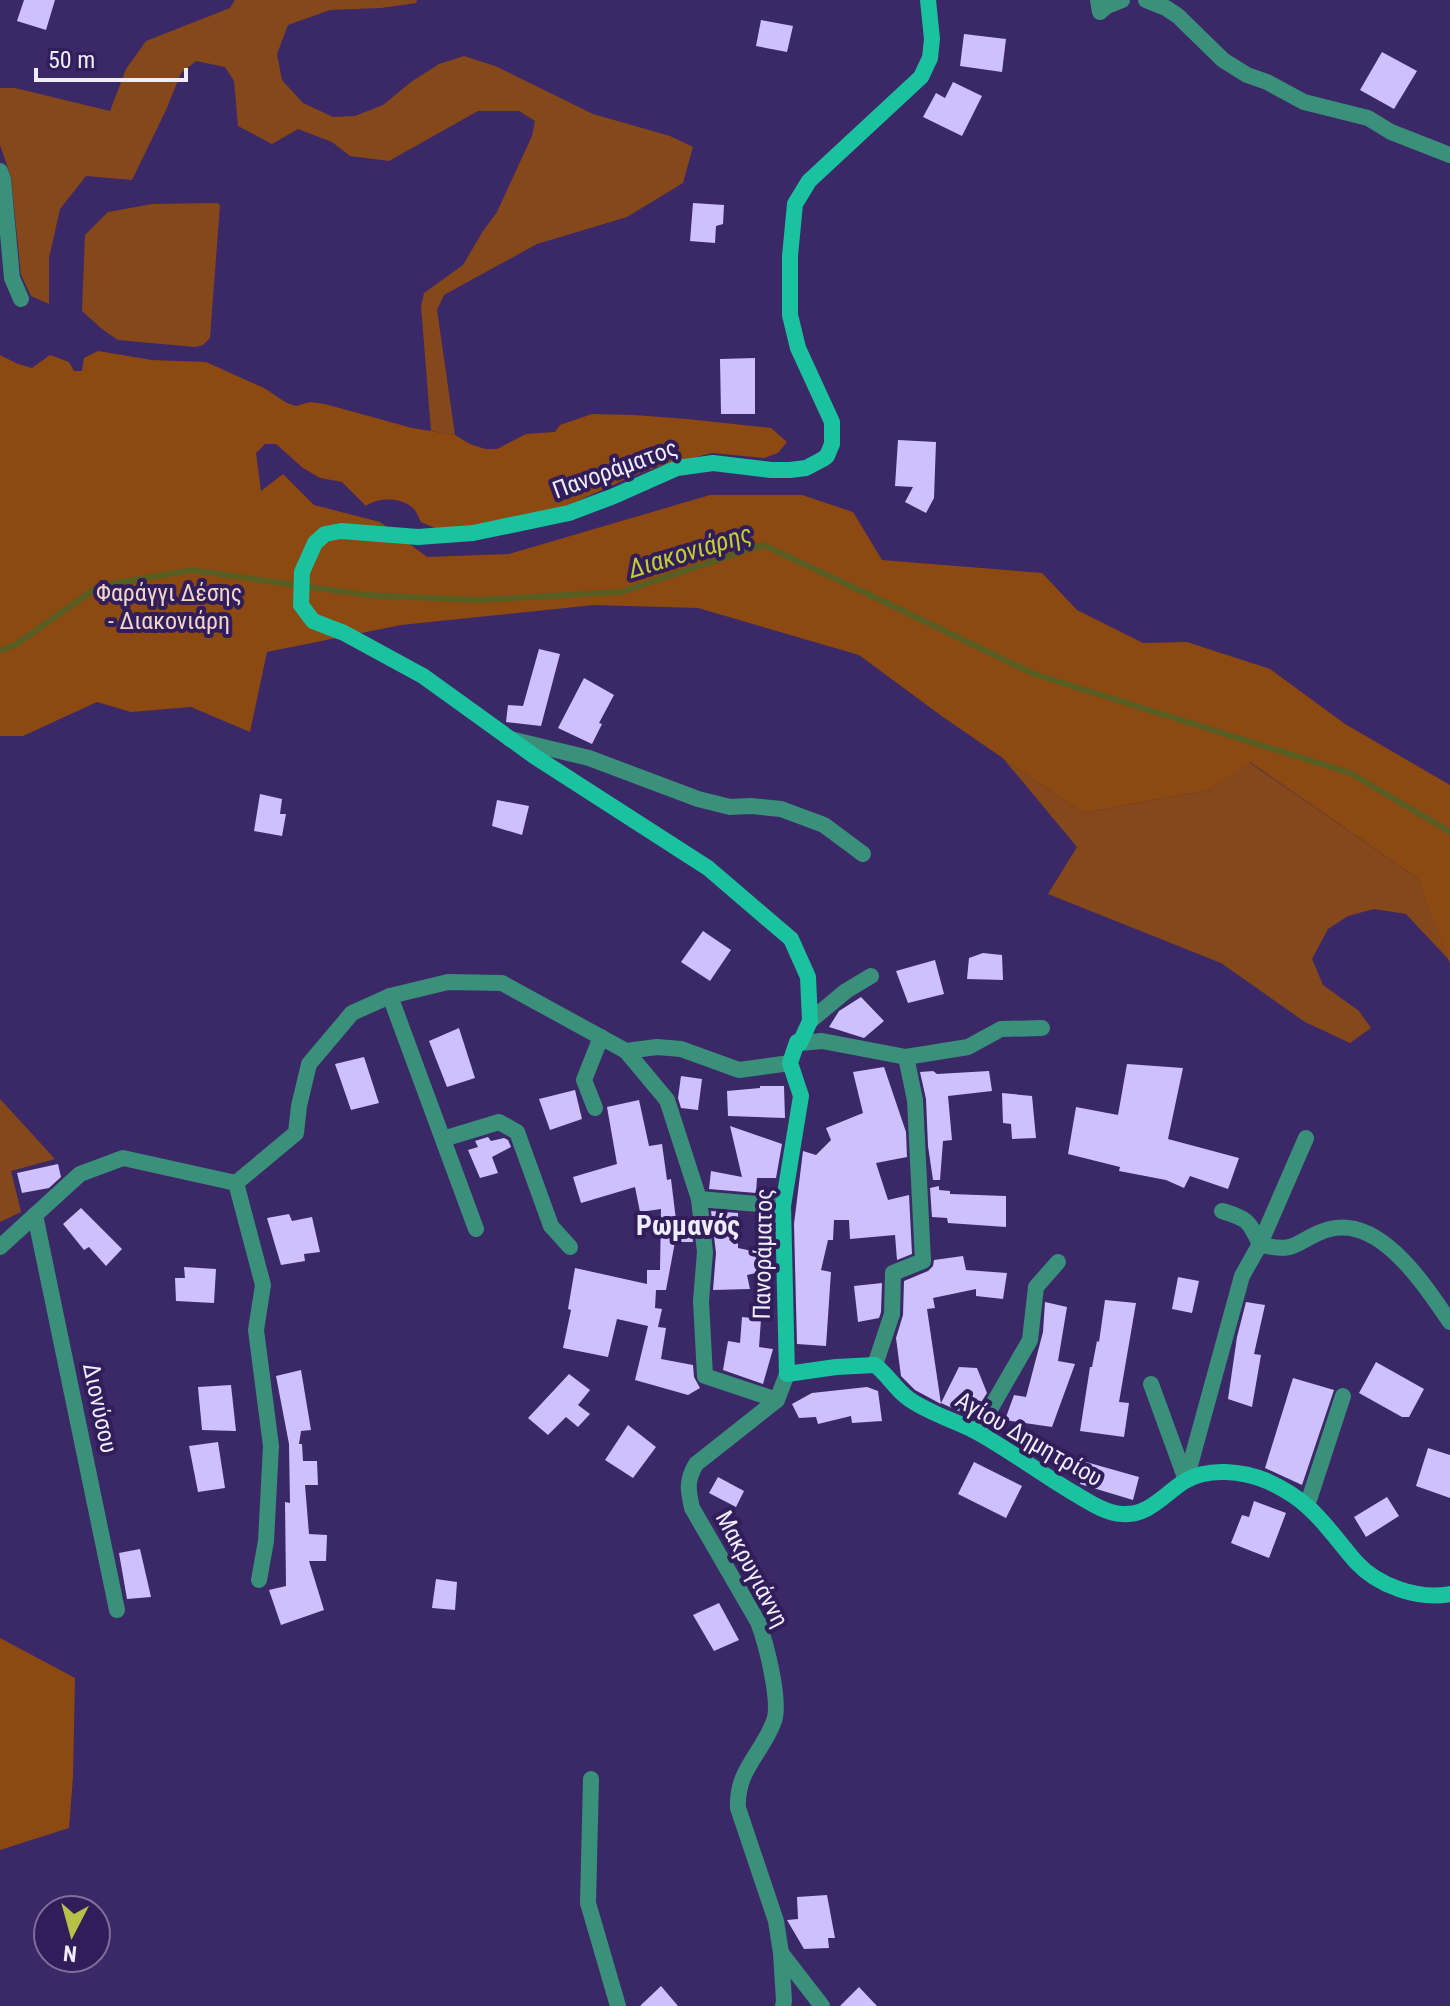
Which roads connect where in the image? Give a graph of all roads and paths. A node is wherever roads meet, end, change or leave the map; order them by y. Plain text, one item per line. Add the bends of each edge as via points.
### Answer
1 (928, 0) edge
2 (1098, 0) edge
3 (1122, 0) edge
4 (1146, 0) edge
5 (1450, 155) edge
6 (0, 171) edge
7 (21, 299) dead end
8 (510, 739) junction
9 (863, 854) dead end
10 (871, 976) dead end
11 (390, 996) junction
12 (810, 1021) junction
13 (1042, 1028) dead end
14 (601, 1037) junction
15 (800, 1043) junction
16 (626, 1051) junction
17 (906, 1057) junction
18 (790, 1063) junction
19 (595, 1108) dead end
20 (1306, 1138) dead end
21 (443, 1139) junction
22 (236, 1183) junction
23 (699, 1199) junction
24 (783, 1206) junction
25 (1222, 1211) dead end
26 (35, 1215) junction
27 (476, 1229) dead end
28 (1260, 1244) junction
29 (0, 1247) edge
30 (570, 1247) dead end
31 (1058, 1262) dead end
32 (1450, 1322) edge
33 (875, 1365) junction
34 (787, 1374) junction
35 (1151, 1384) dead end
36 (1343, 1396) dead end
37 (777, 1400) junction
38 (977, 1432) junction
39 (1186, 1480) junction
40 (1307, 1506) junction
41 (259, 1580) dead end
42 (1450, 1594) edge
43 (117, 1610) dead end
44 (591, 1779) dead end
45 (781, 1953) junction
46 (618, 2006) edge
47 (783, 2006) edge
48 (822, 2006) edge

1 - 8 main road, Πανοράματος via 932,39 921,77 809,181 795,204 790,315 798,348 832,422 827,456 790,470 713,463 677,468 569,513 473,533 418,537 341,531 315,543 302,572 301,594 301,605 313,621 423,676
2 - 3 street via 1100,12
4 - 5 street via 1178,16 1223,60 1247,75 1304,102 1368,118
6 - 7 street via 12,278
8 - 9 street via 589,758 698,799 730,807 781,809 824,825
8 - 12 main road via 708,868 791,939 808,977
10 - 12 street
11 - 14 street via 448,982 502,983
11 - 21 street
11 - 22 street via 352,1013 309,1064 296,1133
12 - 15 main road
13 - 17 street via 1001,1029 968,1047
14 - 16 street
14 - 19 street via 584,1080
15 - 17 street via 822,1041
15 - 18 main road
16 - 18 street via 681,1049 739,1070
16 - 23 street via 667,1100
17 - 33 street via 915,1100 923,1261 893,1273 892,1314
18 - 24 main road, Πανοράματος via 801,1096
20 - 28 street
21 - 27 street
21 - 30 street via 499,1122 517,1132 551,1226
22 - 26 street via 123,1158 80,1174
22 - 41 street via 263,1285 256,1330 271,1446
23 - 24 street
23 - 37 street via 705,1252 705,1376
24 - 34 main road, Πανοράματος
25 - 28 street via 1249,1222
26 - 29 street
26 - 43 street, Διονύσου
28 - 32 street via 1290,1248 1330,1229 1366,1231 1387,1244
28 - 39 street via 1242,1276
31 - 38 street via 1036,1287 1030,1340
33 - 34 main road
33 - 38 main road, Αγίου Δημητρίου via 912,1401
34 - 37 street
35 - 39 street
36 - 40 street
37 - 45 street, Μακρυγιάννη via 696,1464 688,1492 764,1638 775,1719 737,1794
38 - 39 main road, Αγίου Δημητρίου via 1108,1512 1123,1515 1154,1506
39 - 40 main road, Αγίου Δημητρίου via 1213,1472 1254,1477
40 - 42 main road, Αγίου Δημητρίου via 1358,1565 1377,1579 1417,1594
44 - 46 street via 588,1903
45 - 47 street, Μακρυγιάννη
45 - 48 street

